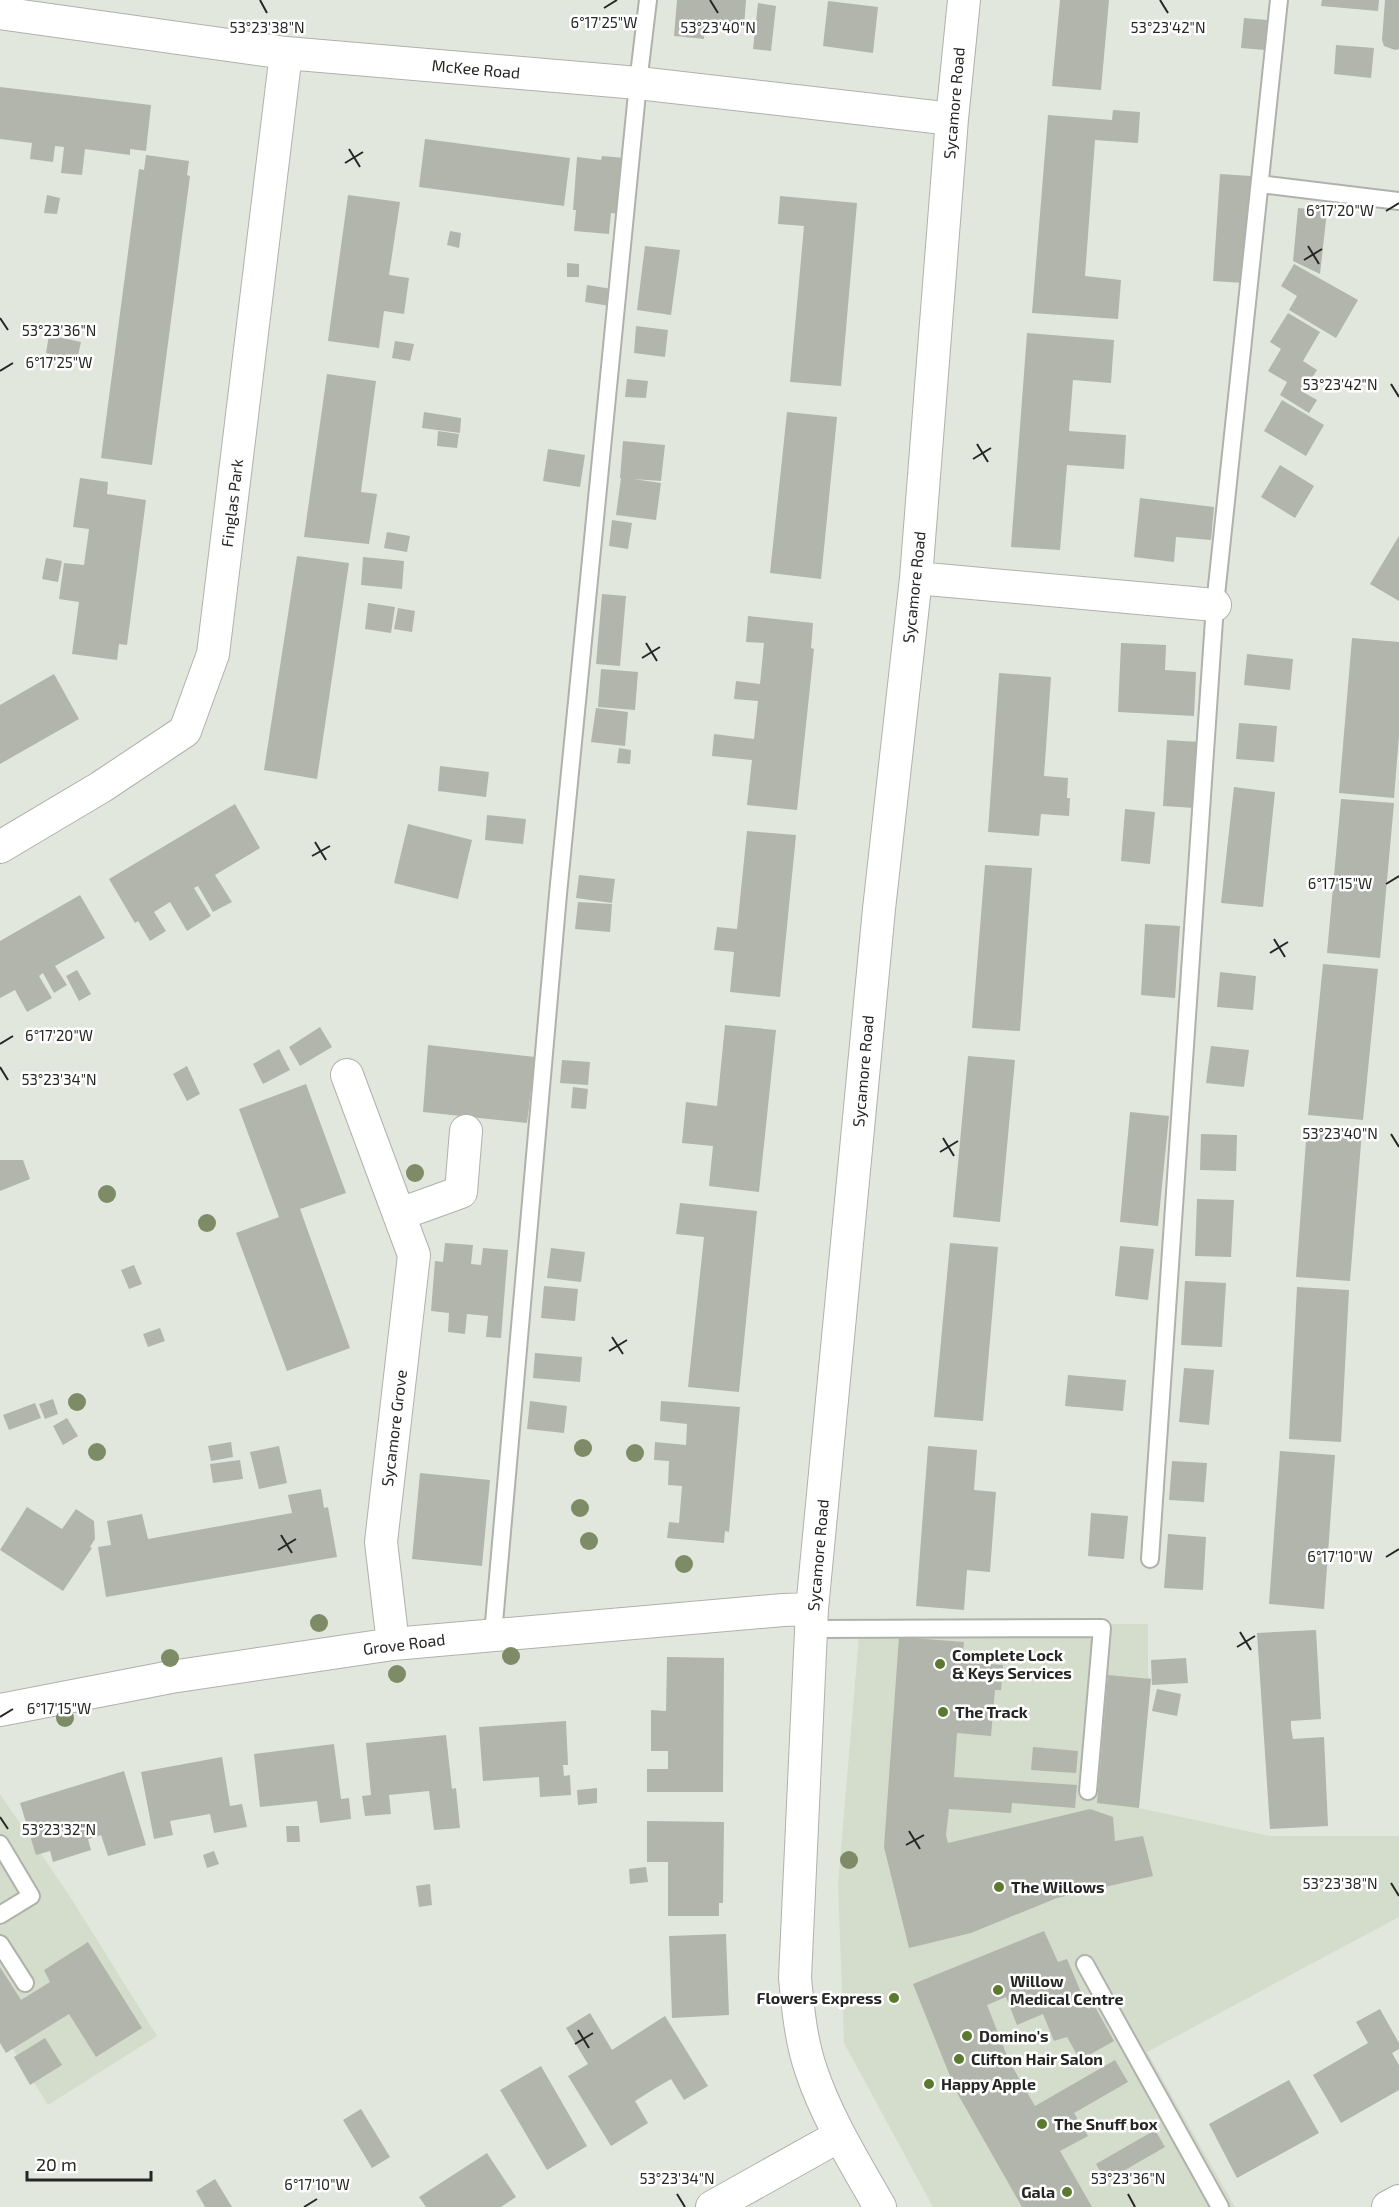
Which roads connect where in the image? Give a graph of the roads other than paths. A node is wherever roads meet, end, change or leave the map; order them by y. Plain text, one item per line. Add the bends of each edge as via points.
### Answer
1 (648, 0) edge
2 (964, 0) edge
3 (1279, 0) edge
4 (0, 13) edge
5 (286, 53) junction
6 (638, 83) junction
7 (952, 119) junction
8 (1260, 184) junction
9 (1399, 201) edge
10 (916, 578) junction
11 (1215, 604) junction
12 (0, 847) edge
13 (347, 1075) dead end
14 (466, 1131) dead end
15 (400, 1214) junction
16 (1150, 1559) dead end
17 (812, 1619) junction
18 (493, 1634) junction
19 (393, 1644) junction
20 (0, 1710) edge
21 (1089, 1791) dead end
22 (0, 1844) edge
23 (0, 1915) edge
24 (0, 1944) edge
25 (1085, 1964) dead end
26 (26, 1983) dead end
27 (839, 2136) junction
28 (1399, 2201) edge
29 (712, 2207) edge
30 (880, 2207) edge
31 (1220, 2207) edge
32 (1388, 2207) edge

1 - 6 lane
2 - 7 street, Sycamore Road
3 - 8 lane
4 - 5 street, McKee Road
5 - 6 street, McKee Road
5 - 12 street, Finglas Park via 213,654 186,731 101,788
6 - 7 street, McKee Road
6 - 18 lane via 558,894
7 - 10 street, Sycamore Road
8 - 9 lane
8 - 11 lane
10 - 11 street
10 - 17 street, Sycamore Road via 879,909
11 - 16 lane
13 - 15 street, Sycamore Grove
14 - 15 street via 461,1192
15 - 19 street, Sycamore Grove via 414,1255 381,1542
17 - 18 street, Grove Road via 771,1611
17 - 21 lane via 1102,1628
17 - 27 street, Sycamore Road via 795,1978 799,2019 811,2069
18 - 19 street, Grove Road
19 - 20 street, Grove Road via 171,1677
22 - 23 lane via 31,1896
24 - 26 lane
25 - 31 lane
27 - 29 street
27 - 30 street, Sycamore Road
28 - 32 street

